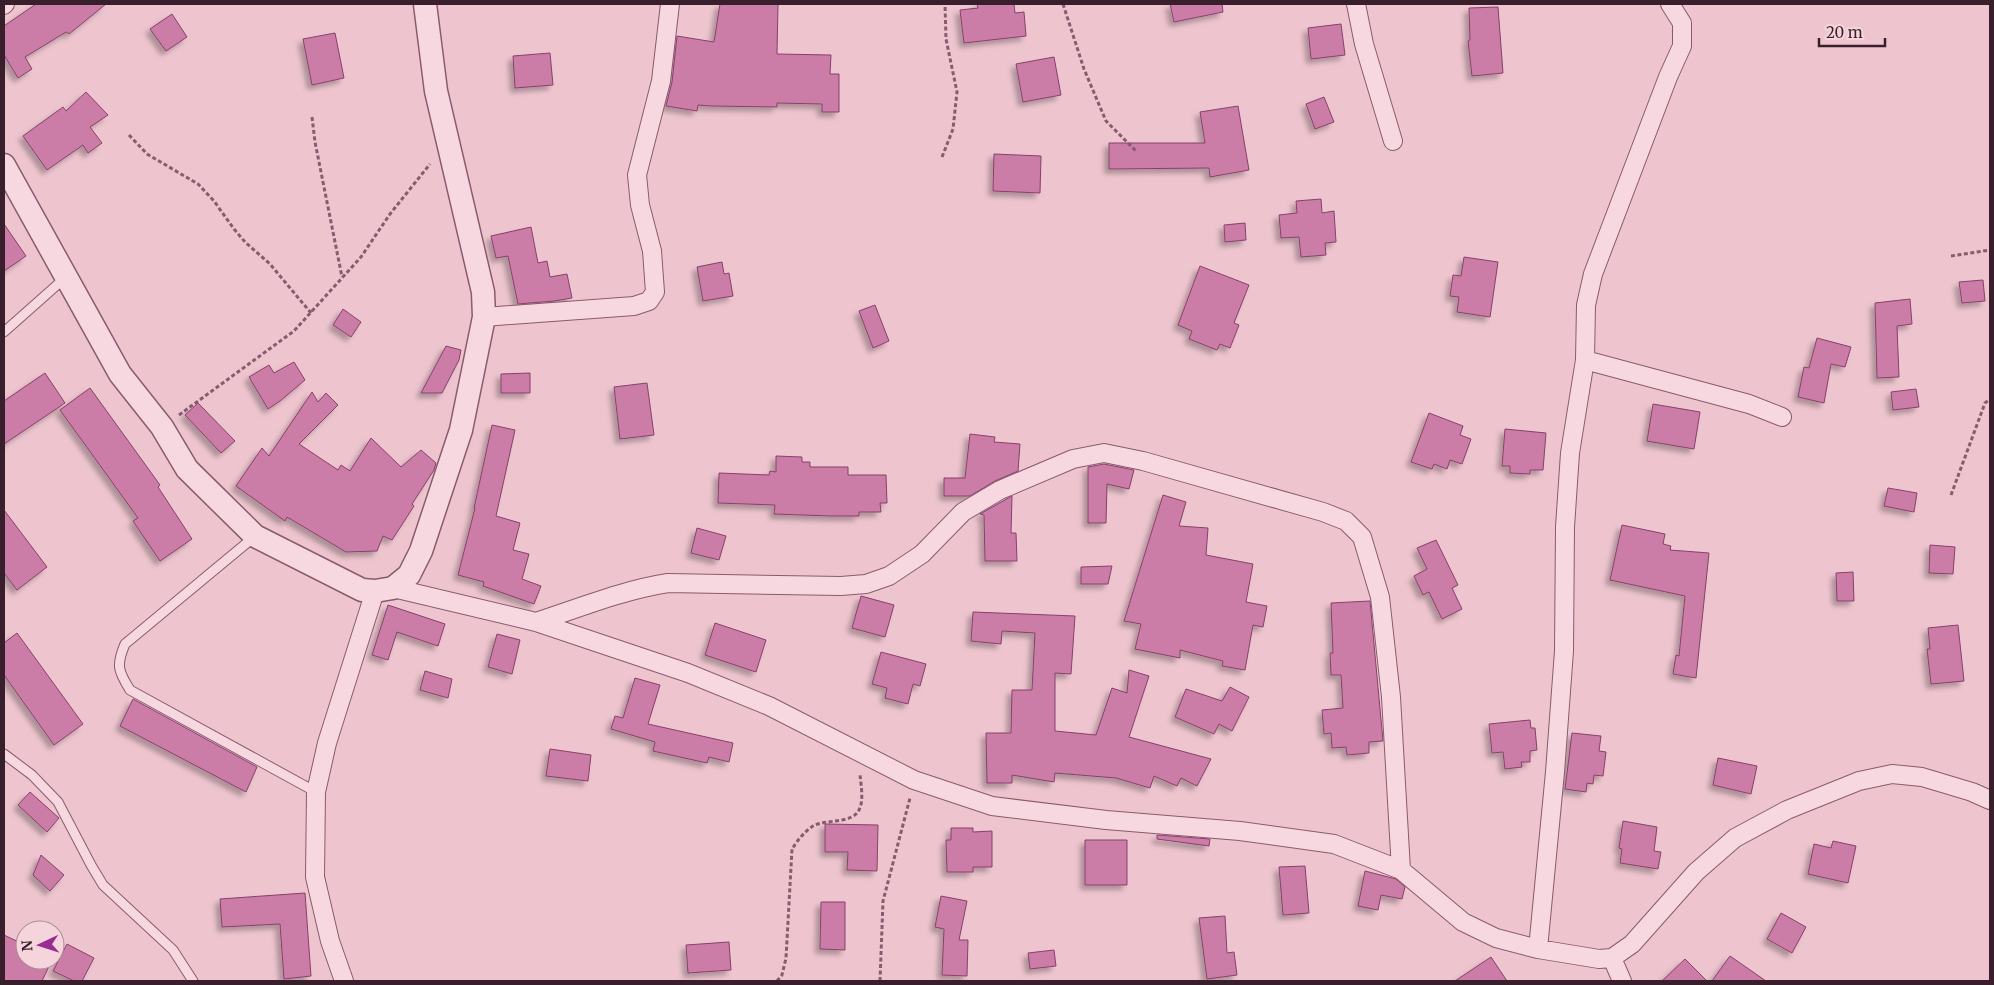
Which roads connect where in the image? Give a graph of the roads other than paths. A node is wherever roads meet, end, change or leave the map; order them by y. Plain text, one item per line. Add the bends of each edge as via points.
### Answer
1 (425, 4) edge
2 (670, 4) edge
3 (1356, 4) edge
4 (1670, 4) edge
5 (1393, 141) dead end
6 (4, 165) edge
7 (66, 277) junction
8 (484, 317) junction
9 (4, 332) edge
10 (1585, 360) junction
11 (1782, 417) dead end
12 (255, 536) junction
13 (384, 589) junction
14 (536, 622) junction
15 (4, 754) edge
16 (316, 792) junction
17 (1990, 800) edge
18 (1401, 870) junction
19 (1538, 948) junction
20 (1612, 958) junction
21 (193, 981) edge
22 (344, 981) edge
23 (1622, 981) edge

1 - 8 street via 436,91 483,292
2 - 8 street via 661,81 637,175 640,205 652,252 655,292 649,301 634,306
3 - 5 street via 1364,44
4 - 10 street via 1682,23 1682,46 1592,274 1586,305
6 - 7 street
7 - 9 lane
7 - 12 street via 120,374 162,428 187,470
8 - 13 street via 461,430 421,551 410,575
10 - 11 street via 1749,404
10 - 19 street via 1570,453 1564,651
12 - 13 street via 362,590
12 - 16 lane via 124,644 119,659 122,676 130,690
13 - 14 street
13 - 16 street via 327,743
14 - 18 street via 688,673 769,706 914,780 992,806 1240,831 1334,844
14 - 18 street via 647,586 668,583 866,584 889,576 922,554 963,512 1000,490 1073,459 1104,453 1144,461 1346,521 1362,537 1380,597 1392,698
15 - 21 lane via 32,775 58,802 103,885 172,950
16 - 22 street via 315,877 330,941
17 - 20 street via 1922,777 1892,774 1859,781 1788,810 1735,838 1696,872 1632,944
18 - 19 street via 1463,922 1496,938
19 - 20 street via 1599,959
20 - 23 street

